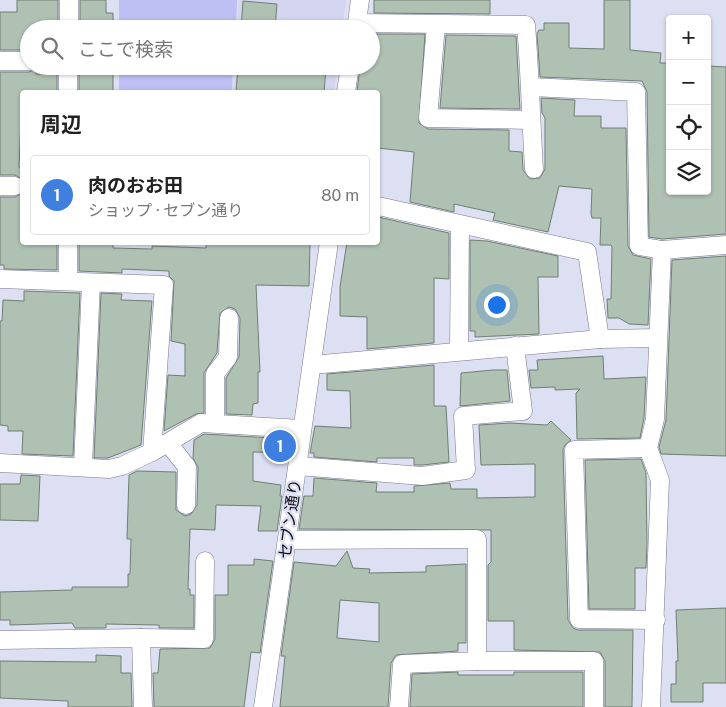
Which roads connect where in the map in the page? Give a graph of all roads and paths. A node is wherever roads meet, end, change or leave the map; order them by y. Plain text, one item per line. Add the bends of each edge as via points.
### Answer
1 (69, 0) edge
2 (360, 0) edge
3 (69, 20) edge
4 (357, 20) edge
5 (436, 25) junction
6 (380, 26) edge
7 (0, 61) edge
8 (20, 61) edge
9 (68, 75) edge
10 (349, 75) edge
11 (531, 87) junction
12 (68, 90) edge
13 (346, 90) edge
14 (530, 120) junction
15 (534, 169) dead end
16 (380, 206) edge
17 (460, 225) junction
18 (68, 245) edge
19 (329, 245) edge
20 (726, 245) edge
21 (662, 250) junction
22 (0, 279) edge
23 (68, 282) junction
24 (91, 282) junction
25 (229, 318) dead end
26 (658, 338) junction
27 (600, 339) junction
28 (515, 346) junction
29 (459, 350) junction
30 (312, 365) junction
31 (214, 422) junction
32 (302, 429) junction
33 (168, 443) junction
34 (648, 448) junction
35 (152, 452) junction
36 (0, 463) edge
37 (82, 466) junction
38 (298, 466) junction
39 (186, 505) dead end
40 (288, 540) junction
41 (205, 561) dead end
42 (656, 620) junction
43 (142, 638) junction
44 (0, 640) edge
45 (477, 661) junction
46 (143, 707) edge
47 (263, 707) edge
48 (399, 707) edge
49 (594, 707) edge
50 (651, 707) edge

1 - 3 street
2 - 4 street
5 - 6 street
5 - 11 street via 526,25
5 - 14 street via 428,118
7 - 8 street
9 - 12 street
10 - 13 street
11 - 14 street
11 - 21 street via 636,92 639,246
14 - 15 street
16 - 17 street
17 - 27 street via 587,252
17 - 29 street
18 - 23 street
19 - 30 street, セブン通り
20 - 21 street
21 - 26 street
22 - 23 street
23 - 24 street
24 - 35 street via 164,285
24 - 37 street
25 - 31 street via 228,357 215,374
26 - 27 street
26 - 34 street via 655,419
27 - 28 street
28 - 29 street
28 - 38 street via 524,411 463,416 466,470 422,476
29 - 30 street
30 - 32 street, セブン通り
31 - 32 street
31 - 33 street via 201,423
32 - 38 street, セブン通り
33 - 35 street
33 - 39 street via 187,467
34 - 42 street via 660,480
34 - 42 street via 574,450 579,619
35 - 37 street via 109,469
36 - 37 street
38 - 40 street, セブン通り
40 - 45 street via 477,539
40 - 47 street, セブン通り
41 - 43 street via 204,639
42 - 50 street
43 - 44 street
43 - 46 street
45 - 48 street via 402,664
45 - 49 street via 594,661

